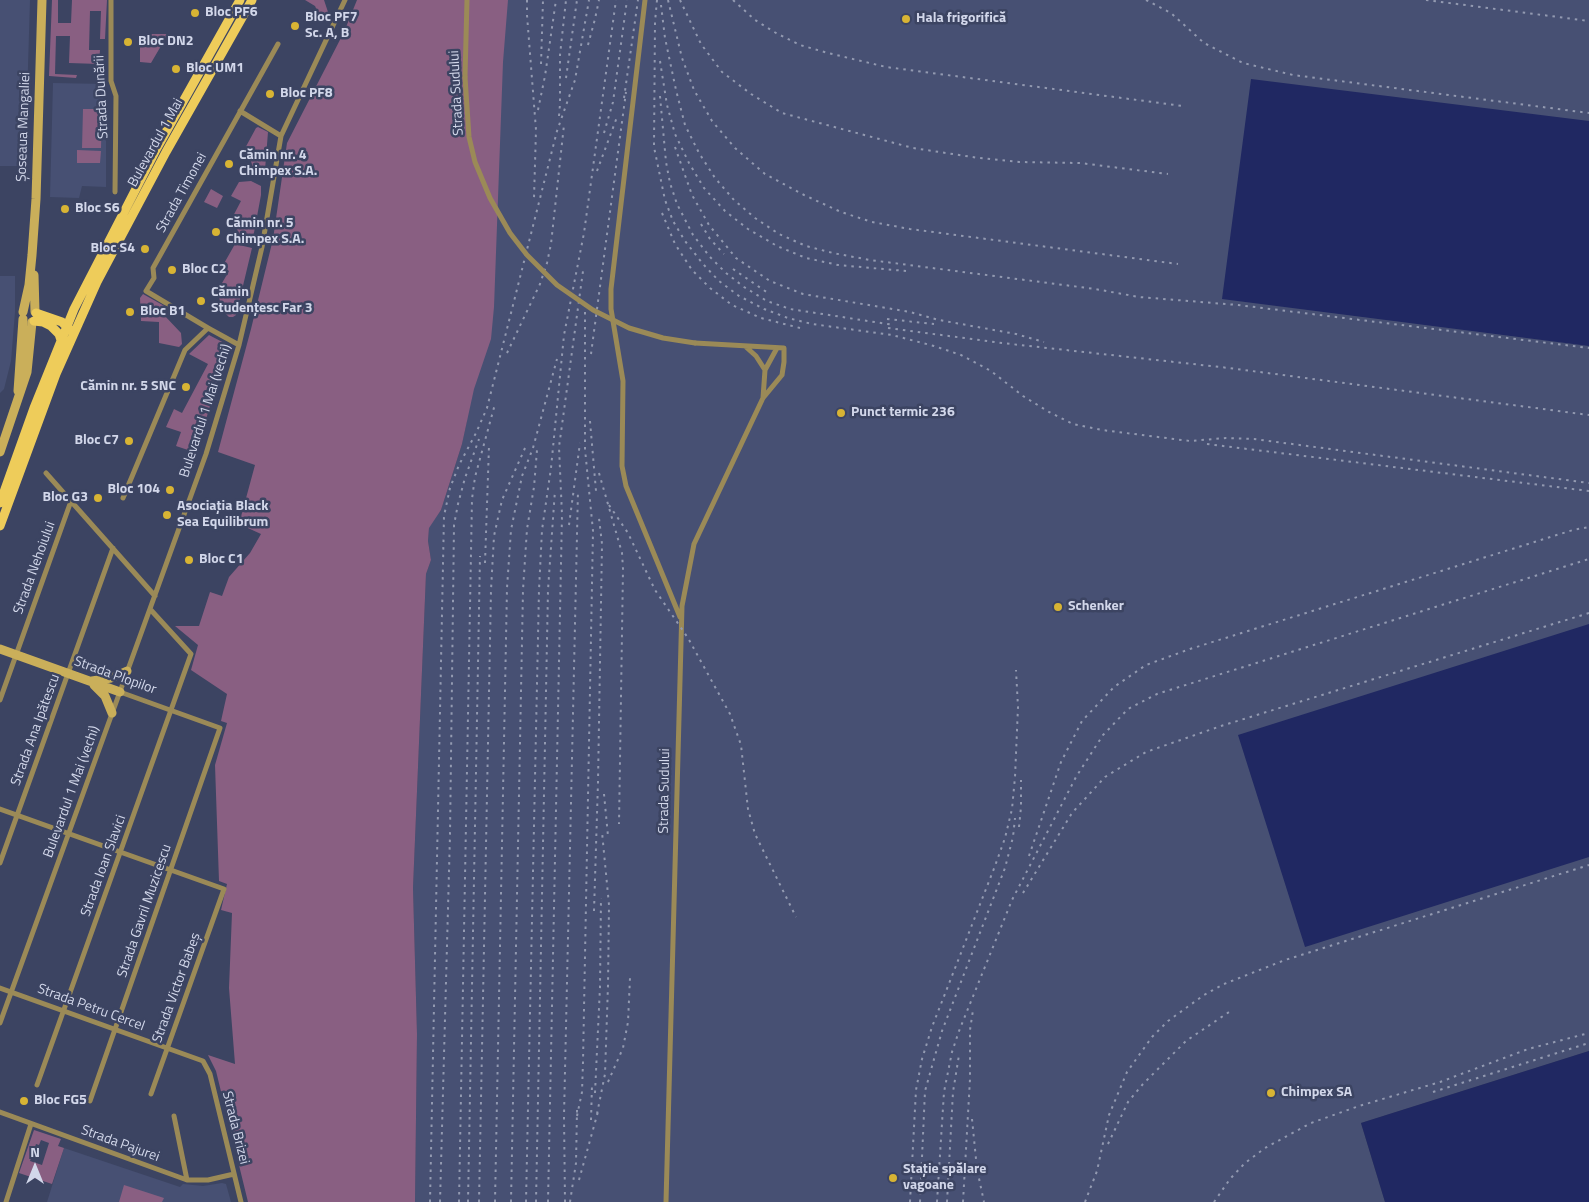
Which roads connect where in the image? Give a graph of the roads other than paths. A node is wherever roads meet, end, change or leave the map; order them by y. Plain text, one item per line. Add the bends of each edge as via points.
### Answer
1 (42, 0) edge
2 (111, 0) edge
3 (231, 0) edge
4 (240, 0) edge
5 (345, 0) edge
6 (467, 0) edge
7 (646, 0) edge
8 (253, 1) edge
9 (232, 15) junction
10 (278, 44) dead end
11 (240, 112) junction
12 (281, 136) junction
13 (115, 192) dead end
14 (30, 316) junction
15 (72, 327) junction
16 (208, 328) junction
17 (61, 340) junction
18 (240, 344) junction
19 (746, 346) junction
20 (777, 348) junction
21 (766, 370) junction
22 (763, 398) junction
23 (0, 452) edge
24 (46, 473) dead end
25 (123, 498) dead end
26 (71, 501) junction
27 (0, 503) edge
28 (0, 526) edge
29 (113, 548) junction
30 (155, 596) junction
31 (150, 609) junction
32 (680, 617) junction
33 (0, 649) edge
34 (16, 655) junction
35 (128, 671) junction
36 (68, 674) junction
37 (90, 682) junction
38 (120, 692) junction
39 (0, 700) edge
40 (171, 711) junction
41 (112, 713) junction
42 (220, 728) joint
43 (0, 809) edge
44 (17, 816) junction
45 (68, 834) junction
46 (120, 852) junction
47 (0, 863) edge
48 (171, 870) junction
49 (0, 988) edge
50 (11, 992) junction
51 (64, 1011) junction
52 (0, 1023) edge
53 (115, 1029) junction
54 (167, 1048) junction
55 (203, 1061) joint
56 (38, 1085) dead end
57 (151, 1094) dead end
58 (90, 1100) dead end
59 (0, 1112) edge
60 (174, 1116) dead end
61 (31, 1124) junction
62 (234, 1174) junction
63 (187, 1180) junction
64 (6, 1202) edge
65 (241, 1202) edge
66 (666, 1202) edge

1 - 14 street, Șoseaua Mangaliei
2 - 13 street, Strada Dunării via 111,80 116,96
3 - 9 main road
4 - 9 main road, Bulevardul 1 Mai
5 - 12 street, Bulevardul 1 Mai (vechi)
6 - 19 street, Strada Sudului, bridge via 465,77 469,137 490,198 527,255 557,285 593,310 629,328 695,343
7 - 32 street via 616,240 611,309 623,381 622,466 626,486
8 - 15 main road, Bulevardul 1 Mai via 166,152
9 - 15 main road, Bulevardul 1 Mai via 138,183
10 - 11 street, Strada Timonei
11 - 12 street
11 - 16 street, Strada Timonei via 153,268 154,278 146,291
12 - 18 street, Bulevardul 1 Mai (vechi) via 262,248
14 - 15 main road
14 - 17 main road via 51,326
14 - 23 street, Șoseaua Mangaliei via 18,402
15 - 17 main road
15 - 28 main road
16 - 18 street, Strada Timonei
16 - 25 street via 185,350
17 - 27 main road
18 - 30 street, Bulevardul 1 Mai (vechi) via 203,462
19 - 20 street, Strada Sudului
19 - 21 street
20 - 21 street, Strada Sudului
20 - 22 street, Strada Sudului via 784,348 782,375
21 - 22 street, Strada Sudului
22 - 32 street, Strada Sudului via 694,544
24 - 26 street
26 - 29 street
26 - 34 street, Strada Nehoiului
29 - 30 street
29 - 36 street, Strada Ana Ipătescu
30 - 31 street, Bulevardul 1 Mai (vechi)
31 - 35 street, Bulevardul 1 Mai (vechi)
31 - 40 street, Strada Ioan Slavici via 191,654
32 - 66 street, Strada Sudului
33 - 34 street, Strada Plopilor
34 - 36 street, Strada Plopilor
34 - 39 street, Strada Nehoiului
35 - 37 street
35 - 38 street, Bulevardul 1 Mai (vechi)
36 - 37 street, Strada Plopilor
36 - 44 street, Strada Ana Ipătescu
37 - 38 street, Strada Plopilor
37 - 41 street via 105,696
38 - 40 street, Strada Plopilor
38 - 41 street, Bulevardul 1 Mai (vechi)
40 - 42 street, Strada Plopilor
40 - 46 street, Strada Ioan Slavici
41 - 45 street, Bulevardul 1 Mai (vechi)
42 - 48 street, Strada Gavril Muzicescu
43 - 44 street
44 - 45 street
44 - 47 street, Strada Ana Ipătescu
45 - 46 street
45 - 50 street, Bulevardul 1 Mai (vechi)
46 - 48 street
46 - 51 street, Strada Ioan Slavici
48 - 53 street, Strada Gavril Muzicescu
48 - 54 street, Strada Victor Babeș via 224,889
49 - 50 street, Strada Petru Cercel
50 - 51 street, Strada Petru Cercel
50 - 52 street, Bulevardul 1 Mai (vechi)
51 - 53 street, Strada Petru Cercel
51 - 56 street, Strada Ioan Slavici
53 - 54 street, Strada Petru Cercel
53 - 58 street, Strada Gavril Muzicescu
54 - 55 street, Strada Petru Cercel
54 - 57 street, Strada Victor Babeș
55 - 62 street, Strada Brizei via 210,1074
59 - 61 street, Strada Pajurei
60 - 63 street
61 - 63 street, Strada Pajurei
61 - 64 street
62 - 63 street, Strada Pajurei via 208,1180
62 - 65 street, Strada Brizei

